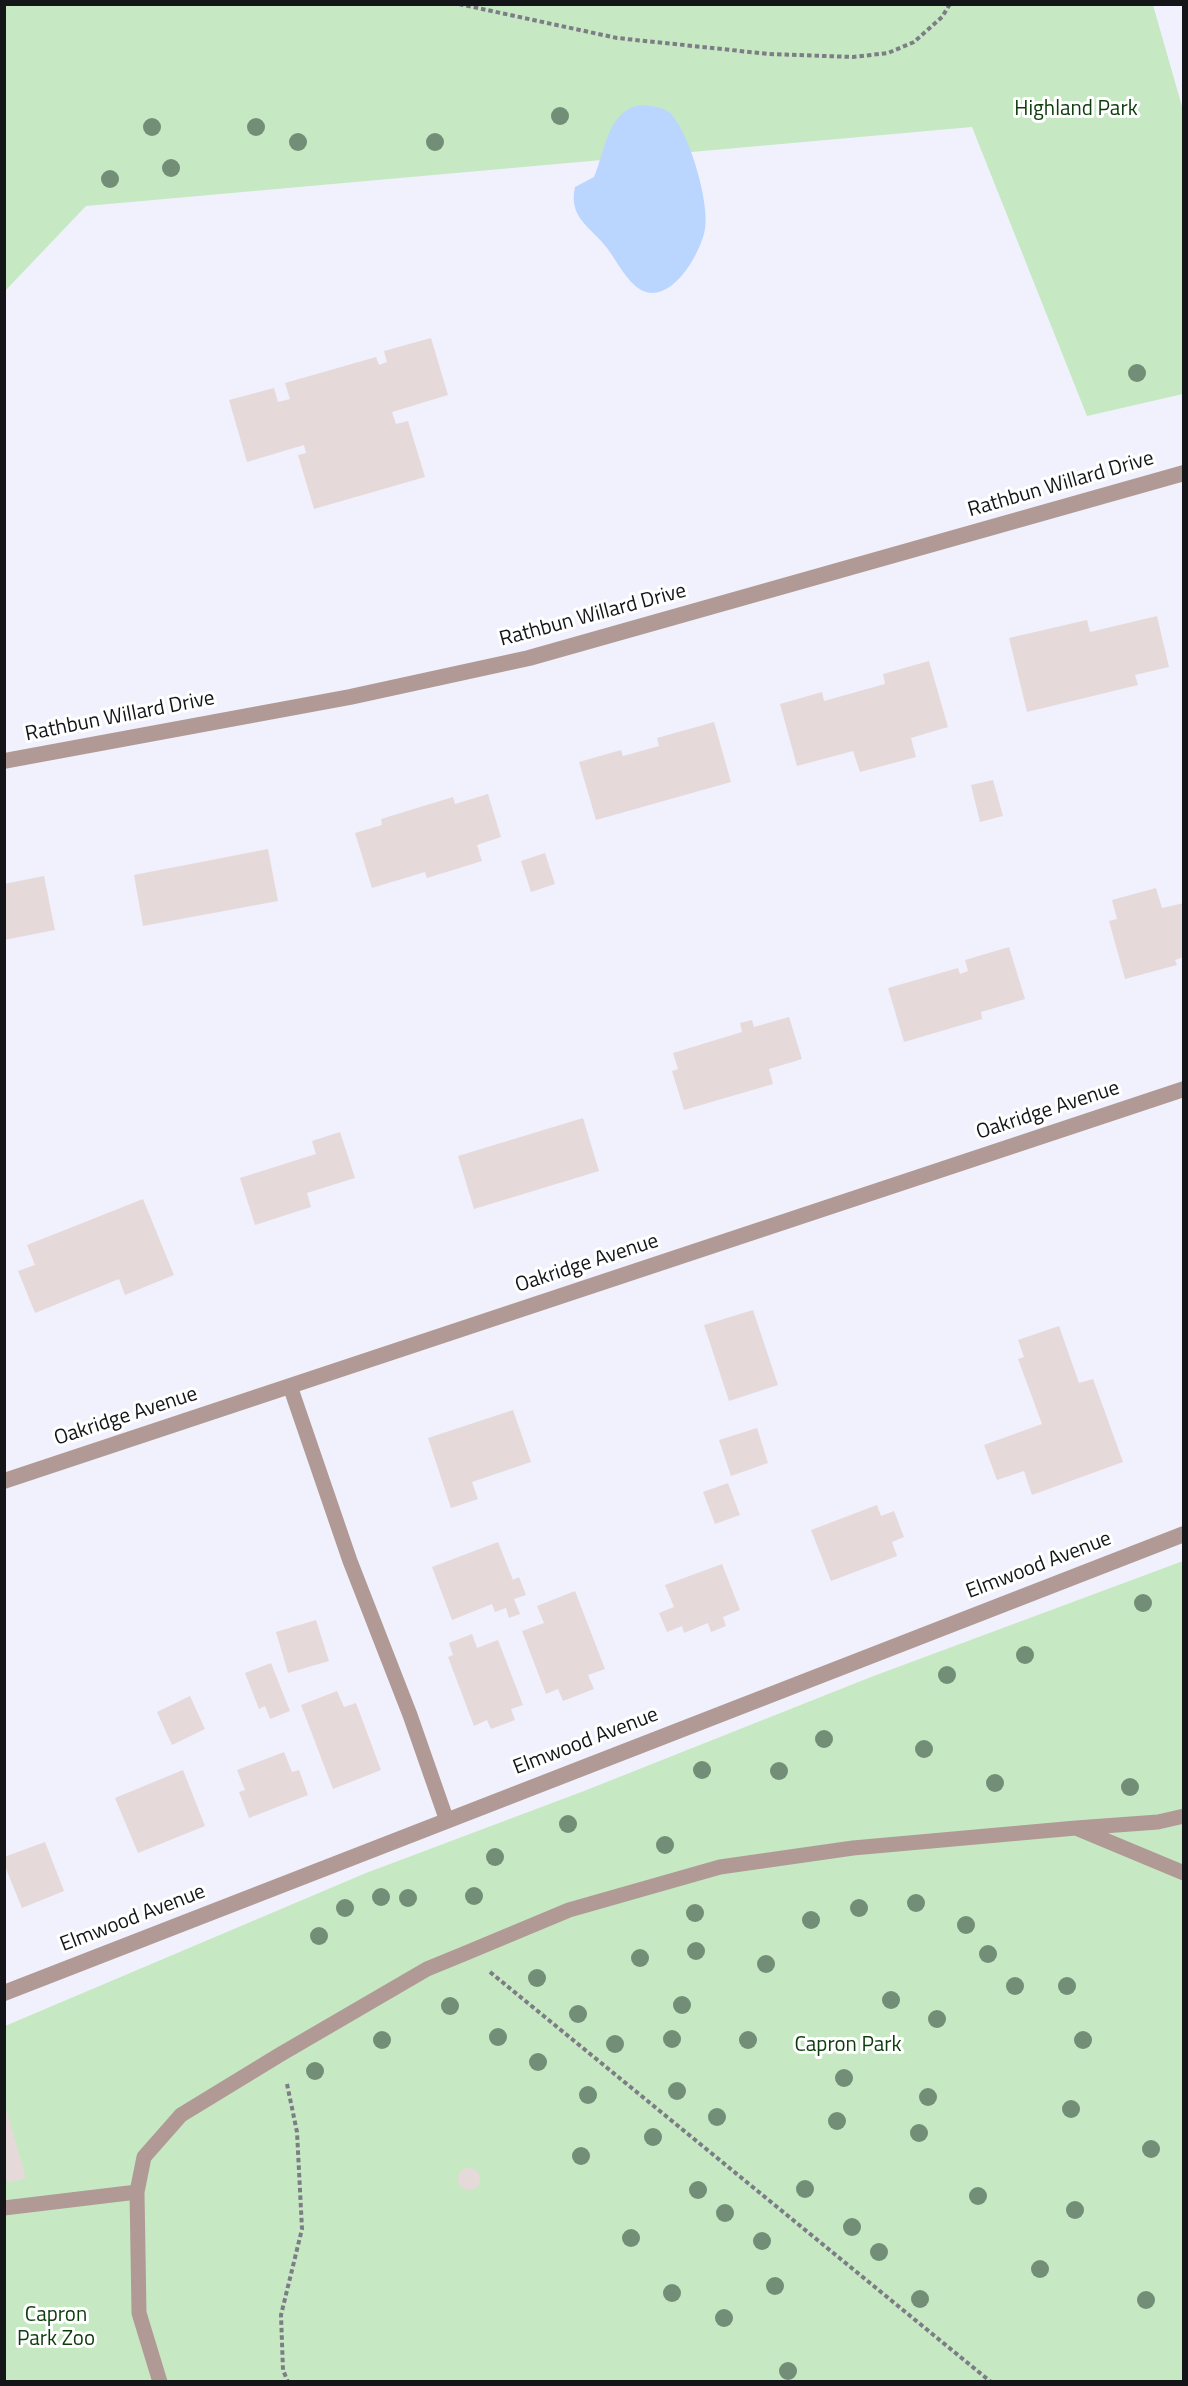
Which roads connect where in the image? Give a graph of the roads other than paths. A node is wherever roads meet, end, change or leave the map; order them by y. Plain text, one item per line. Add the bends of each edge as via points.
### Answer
1 (1184, 473) edge
2 (4, 761) edge
3 (1184, 1089) edge
4 (290, 1386) junction
5 (4, 1481) edge
6 (1184, 1534) edge
7 (1184, 1816) edge
8 (447, 1821) junction
9 (1076, 1828) junction
10 (1184, 1873) edge
11 (4, 1993) edge
12 (137, 2192) junction
13 (4, 2208) edge
14 (160, 2382) edge

1 - 2 street, Rathbun Willard Drive via 529,658 350,697
3 - 4 street, Oakridge Avenue
4 - 5 street, Oakridge Avenue
4 - 8 lane
6 - 8 street, Elmwood Avenue
7 - 9 lane via 1158,1822
8 - 11 street, Elmwood Avenue
9 - 10 lane
9 - 12 lane via 853,1848 720,1867 569,1910 427,1969 181,2115 144,2157
12 - 13 lane
12 - 14 lane via 139,2313

